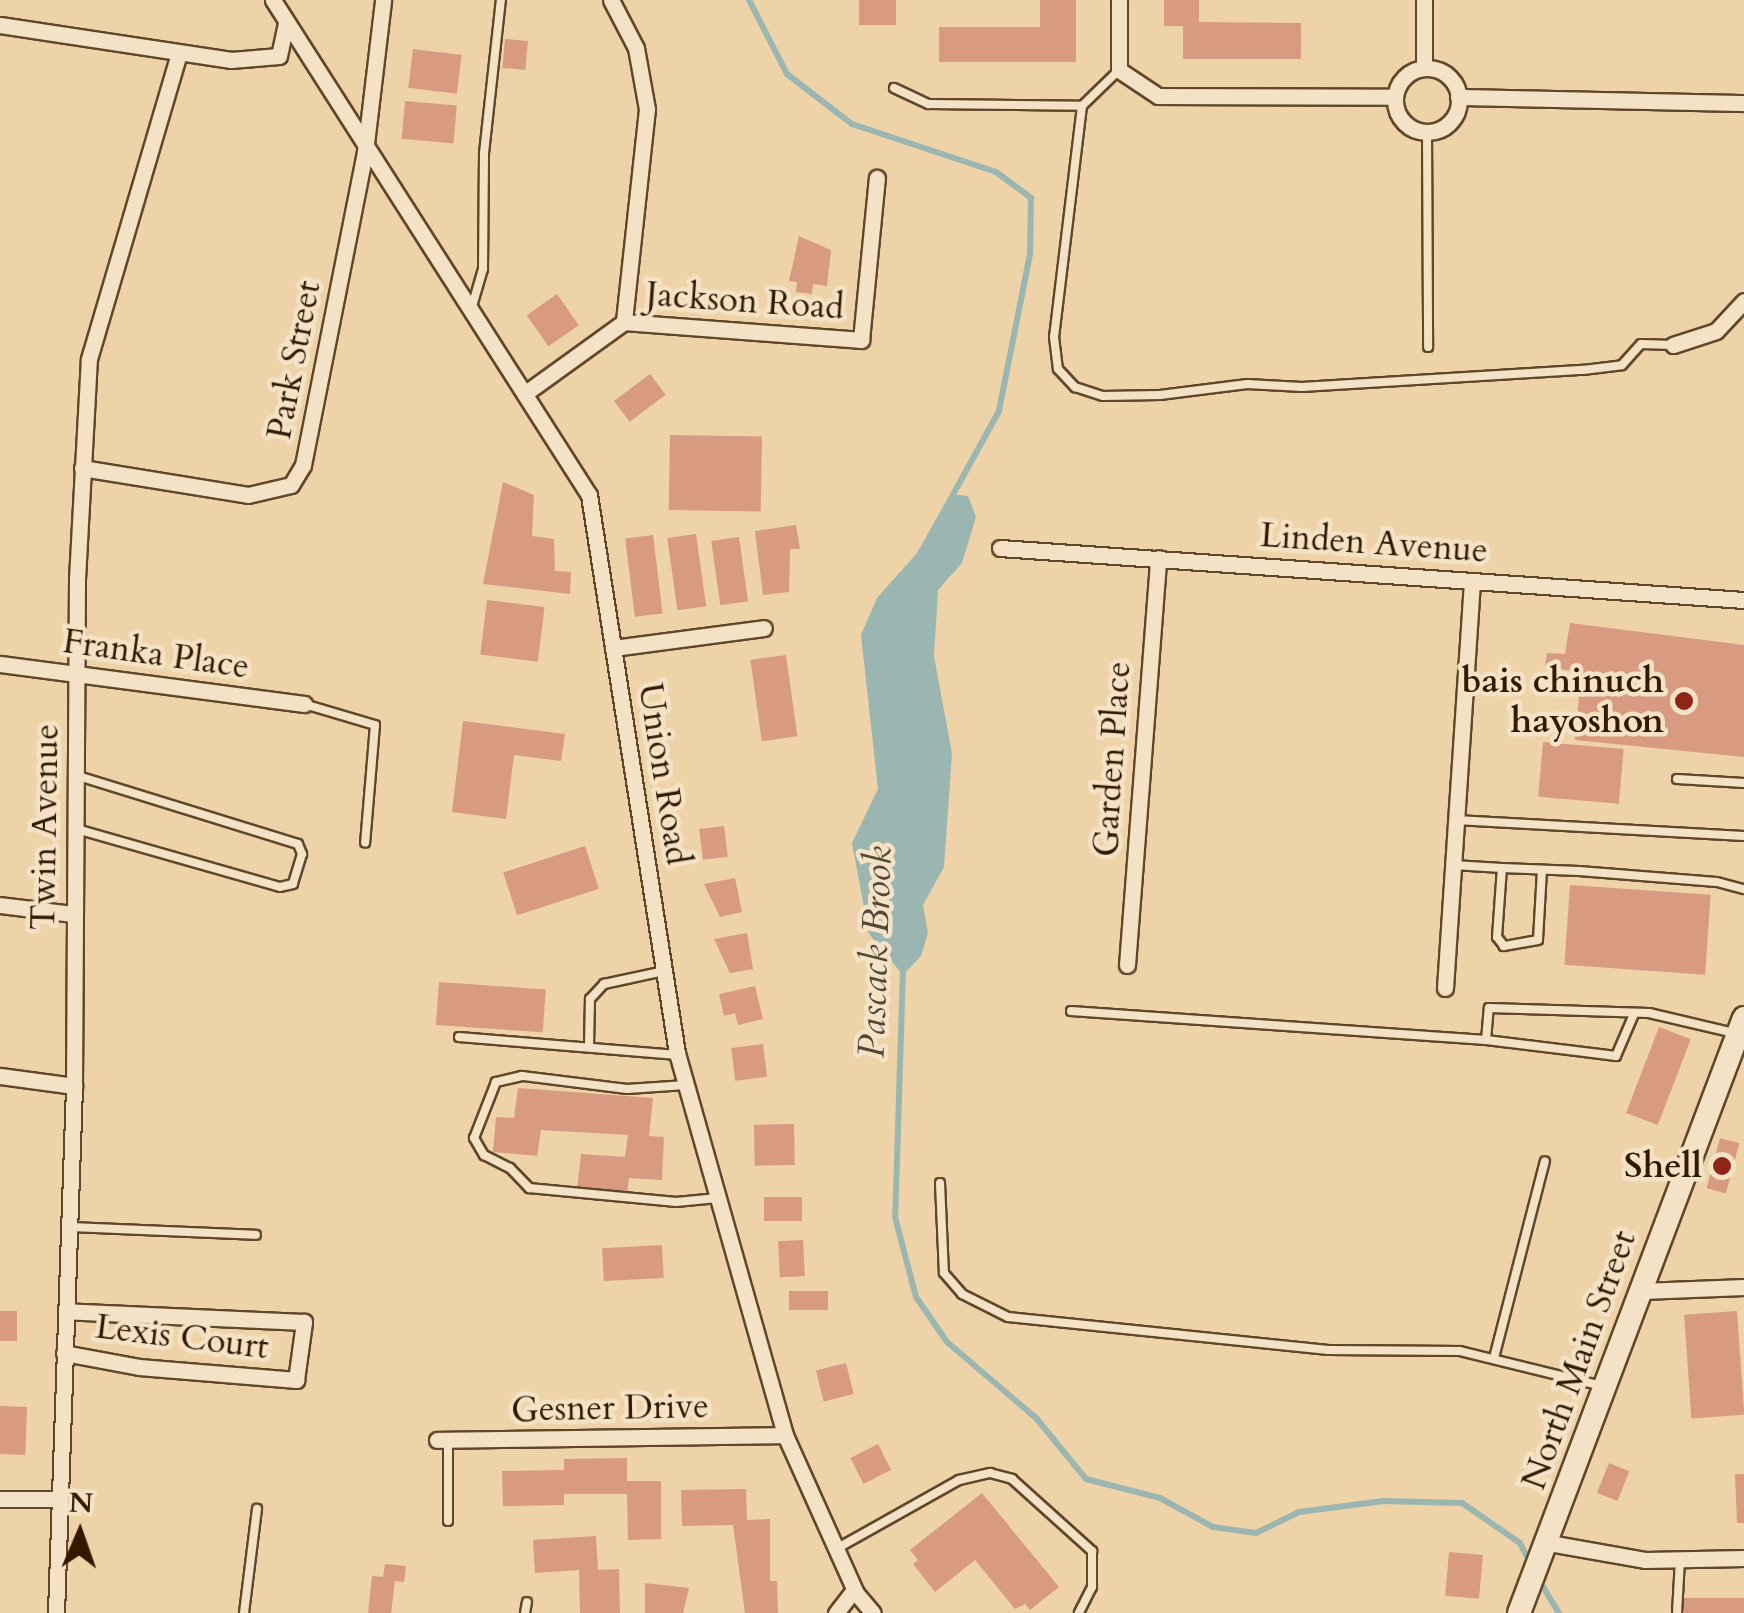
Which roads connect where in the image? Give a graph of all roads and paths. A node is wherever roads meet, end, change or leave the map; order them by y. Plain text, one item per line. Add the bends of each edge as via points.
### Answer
1 (273, 0) edge
2 (383, 0) edge
3 (500, 0) edge
4 (610, 0) edge
5 (1119, 0) edge
6 (1424, 0) edge
7 (286, 24) junction
8 (0, 25) edge
9 (179, 54) junction
10 (1424, 68) junction
11 (1119, 70) junction
12 (894, 88) dead end
13 (1458, 97) junction
14 (1394, 98) junction
15 (1744, 102) edge
16 (1082, 106) junction
17 (1427, 132) junction
18 (366, 152) junction
19 (878, 178) dead end
20 (1744, 301) edge
21 (471, 310) junction
22 (624, 322) junction
23 (1673, 345) joint
24 (1428, 347) dead end
25 (527, 392) junction
26 (82, 468) junction
27 (1000, 548) dead end
28 (1158, 558) junction
29 (1472, 581) junction
30 (1744, 600) edge
31 (764, 628) dead end
32 (614, 648) junction
33 (0, 664) edge
34 (76, 674) junction
35 (304, 704) joint
36 (75, 775) junction
37 (1677, 780) dead end
38 (1744, 783) edge
39 (1456, 820) junction
40 (74, 828) junction
41 (1744, 836) edge
42 (365, 843) dead end
43 (1453, 866) junction
44 (1502, 868) junction
45 (1542, 870) junction
46 (1744, 889) edge
47 (0, 905) edge
48 (73, 914) junction
49 (1127, 965) dead end
50 (664, 972) junction
51 (1445, 988) dead end
52 (1071, 1011) dead end
53 (1634, 1014) junction
54 (1742, 1028) edge
55 (459, 1037) dead end
56 (1486, 1040) junction
57 (589, 1046) junction
58 (678, 1055) junction
59 (0, 1076) edge
60 (686, 1084) junction
61 (74, 1086) junction
62 (1545, 1161) dead end
63 (940, 1183) dead end
64 (718, 1198) junction
65 (69, 1227) junction
66 (256, 1235) dead end
67 (1744, 1286) edge
68 (1642, 1291) junction
69 (66, 1311) junction
70 (64, 1352) junction
71 (1494, 1358) junction
72 (1606, 1387) junction
73 (785, 1435) junction
74 (443, 1440) joint
75 (0, 1499) edge
76 (58, 1500) junction
77 (257, 1510) dead end
78 (448, 1521) dead end
79 (836, 1549) junction
80 (1545, 1551) junction
81 (1744, 1558) edge
82 (1680, 1559) junction
83 (854, 1590) junction
84 (526, 1602) dead end
85 (56, 1613) edge
86 (244, 1613) edge
87 (525, 1613) edge
88 (836, 1613) edge
89 (873, 1613) edge
90 (1078, 1613) edge
91 (1520, 1613) edge
92 (1676, 1613) edge

1 - 7 street, Union Road
2 - 18 street, Park Street
3 - 21 lane via 484,153 484,269
4 - 22 street via 636,48 647,109
5 - 11 street
6 - 10 street
7 - 9 street via 279,56
7 - 18 street, Union Road
8 - 9 street
9 - 26 street, Twin Avenue via 89,358
10 - 13 street via 1445,74
10 - 14 street via 1404,78
11 - 14 street via 1158,96
11 - 16 lane
12 - 16 lane via 929,104
13 - 15 street
13 - 17 street via 1450,122
14 - 17 street via 1405,124
16 - 23 lane via 1054,337 1058,368 1075,387 1103,396 1160,395 1248,384 1302,387 1583,370 1622,365 1641,344
17 - 24 lane
18 - 21 street, Union Road
18 - 26 street, Park Street via 304,465 291,486 248,496
19 - 22 street, Jackson Road via 861,340
20 - 23 street via 1716,331
21 - 25 street, Union Road
22 - 25 street, Jackson Road
25 - 32 street, Union Road via 589,495
26 - 34 street, Twin Avenue
27 - 28 street, Linden Avenue
28 - 29 street, Linden Avenue
28 - 49 street, Garden Place
29 - 30 street, Linden Avenue
29 - 39 street
31 - 32 street
32 - 50 street, Union Road
33 - 34 street, Franka Place
34 - 35 street, Franka Place
34 - 36 street, Twin Avenue
35 - 42 lane via 375,726
36 - 40 street, Twin Avenue
36 - 40 lane via 298,844 302,854 293,884 280,887
37 - 38 lane
39 - 41 lane
39 - 43 street
40 - 48 street, Twin Avenue
43 - 44 lane
43 - 51 street
44 - 45 lane
44 - 45 lane via 1497,937 1504,946 1538,940
45 - 46 lane
47 - 48 street
48 - 61 street, Twin Avenue
50 - 57 lane via 604,984 590,999
50 - 58 street, Union Road
52 - 56 lane
53 - 54 lane
53 - 56 lane via 1616,1056
53 - 56 lane via 1488,1008
54 - 68 main road, North Main Street
55 - 57 lane
57 - 58 lane
58 - 60 street, Union Road
59 - 61 street
60 - 64 street, Union Road
60 - 64 lane via 626,1089 522,1076 496,1082 474,1138 484,1155 529,1188 676,1202
61 - 65 street, Twin Avenue
62 - 71 lane
63 - 71 lane via 944,1273 962,1294 1008,1317 1328,1350 1460,1351
64 - 73 street, Union Road
65 - 66 lane
65 - 69 street, Twin Avenue
67 - 68 street
68 - 72 main road, North Main Street
69 - 70 street, Twin Avenue
69 - 70 street, Lexis Court via 304,1322 296,1380 138,1367
70 - 76 street, Twin Avenue
71 - 72 lane
72 - 80 main road, North Main Street
73 - 74 street, Gesner Drive
73 - 79 street, Union Road
74 - 78 lane
75 - 76 street
76 - 85 street, Twin Avenue
77 - 86 lane
79 - 83 street, Union Road
79 - 90 lane via 959,1480 990,1473 1012,1479 1092,1552 1092,1587
80 - 82 street
80 - 91 main road, North Main Street
81 - 82 street
82 - 92 lane
83 - 88 street
83 - 89 street, Union Road
84 - 87 lane

